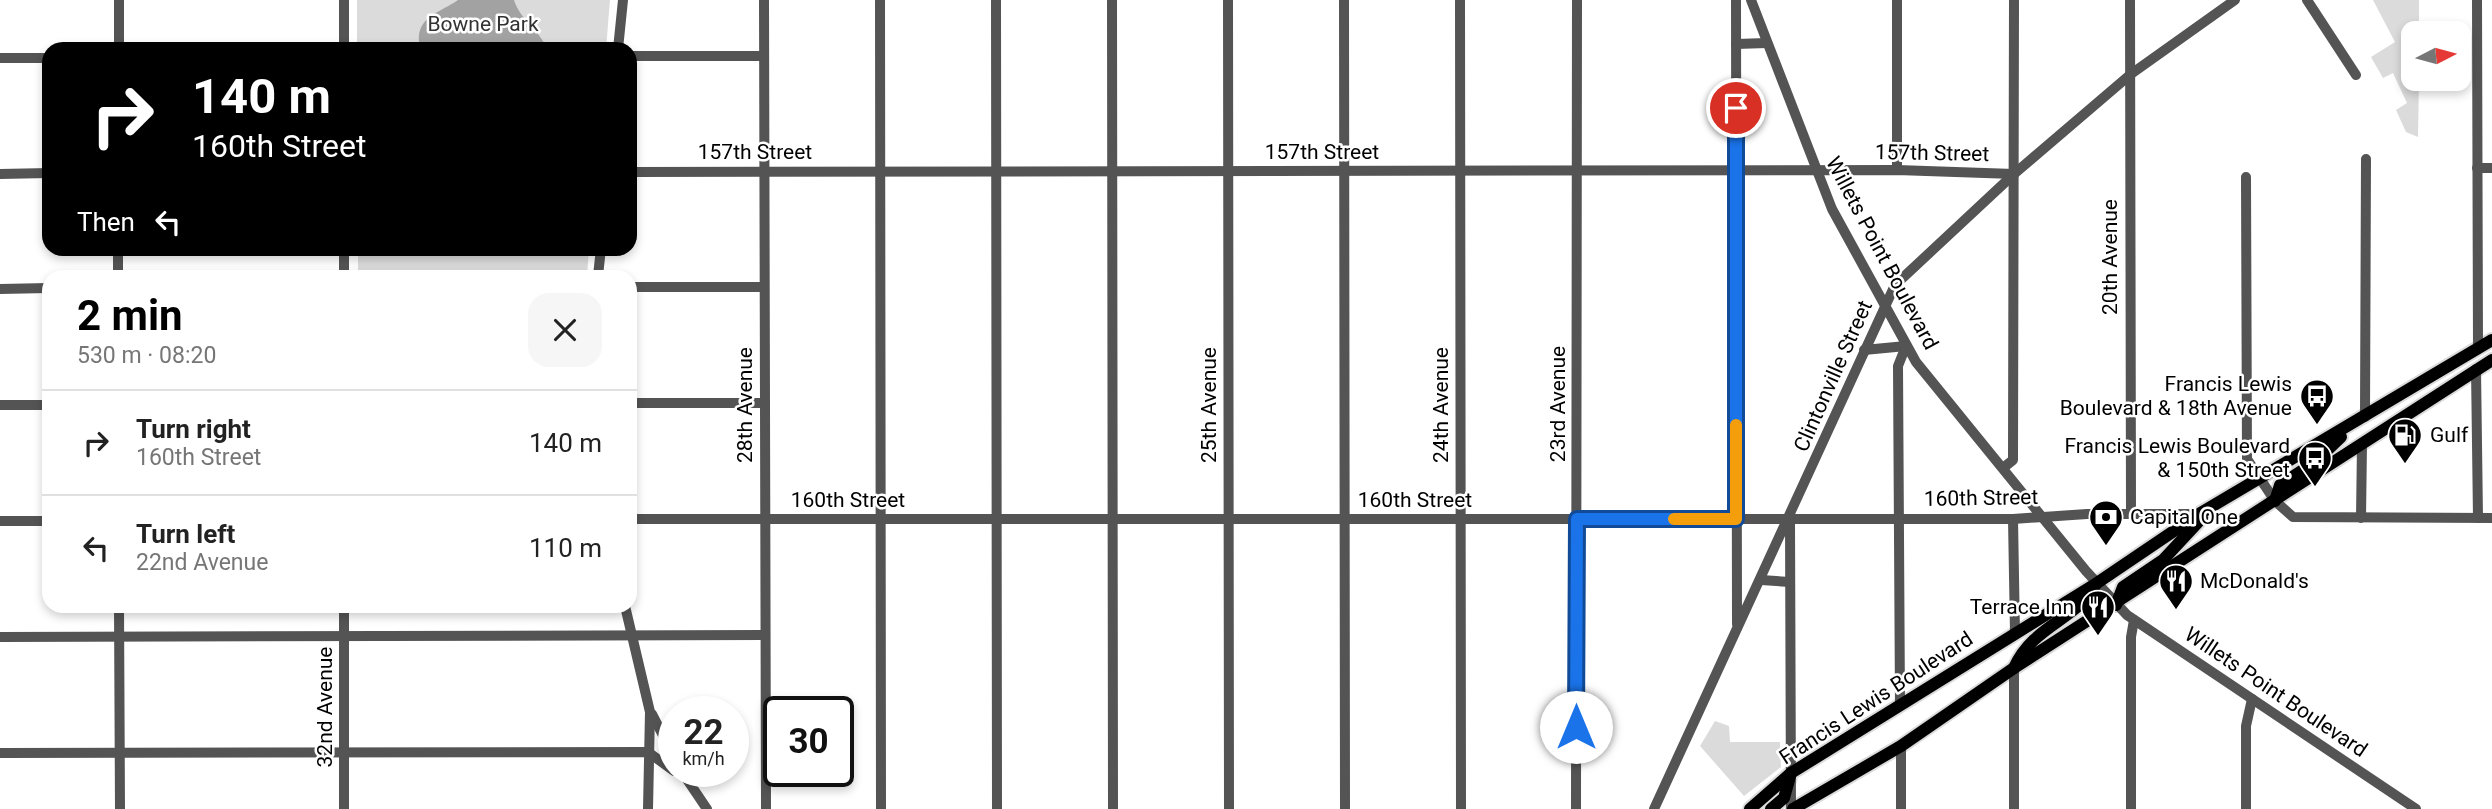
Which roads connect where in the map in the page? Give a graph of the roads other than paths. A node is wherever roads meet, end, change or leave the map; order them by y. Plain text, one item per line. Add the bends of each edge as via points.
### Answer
1 (118, 0) edge
2 (344, 0) edge
3 (623, 0) edge
4 (764, 0) edge
5 (880, 0) edge
6 (996, 0) edge
7 (1112, 0) edge
8 (1228, 0) edge
9 (1344, 0) edge
10 (1460, 0) edge
11 (1577, 0) edge
12 (1736, 0) edge
13 (1751, 0) edge
14 (1897, 0) edge
15 (2014, 0) edge
16 (2130, 0) edge
17 (2235, 0) edge
18 (2307, 0) edge
19 (2477, 0) edge
20 (118, 42) edge
21 (344, 42) edge
22 (619, 42) edge
23 (1767, 43) junction
24 (1736, 44) junction
25 (637, 56) edge
26 (764, 56) junction
27 (0, 58) edge
28 (42, 58) edge
29 (2131, 74) junction
30 (2356, 75) dead end
31 (2366, 159) dead end
32 (2477, 168) junction
33 (2492, 168) edge
34 (1897, 170) junction
35 (1228, 171) junction
36 (1344, 171) junction
37 (1460, 171) junction
38 (1577, 171) junction
39 (1737, 171) junction
40 (1815, 171) junction
41 (637, 172) edge
42 (764, 172) junction
43 (880, 172) junction
44 (996, 172) junction
45 (1112, 172) junction
46 (42, 173) edge
47 (0, 174) edge
48 (2014, 174) junction
49 (2246, 177) dead end
50 (637, 287) edge
51 (764, 287) junction
52 (42, 288) edge
53 (0, 289) edge
54 (1885, 307) junction
55 (2492, 340) edge
56 (1906, 346) junction
57 (2478, 349) junction
58 (1864, 350) junction
59 (2492, 360) edge
60 (2476, 369) junction
61 (765, 402) junction
62 (637, 403) edge
63 (0, 405) edge
64 (42, 405) edge
65 (2365, 417) junction
66 (2362, 444) junction
67 (2003, 468) junction
68 (2260, 479) junction
69 (2271, 496) junction
70 (2205, 511) junction
71 (2131, 513) junction
72 (2043, 517) junction
73 (1790, 518) junction
74 (2361, 518) junction
75 (2478, 518) junction
76 (2492, 518) edge
77 (637, 519) edge
78 (765, 519) junction
79 (1112, 519) junction
80 (1229, 519) junction
81 (1345, 519) junction
82 (1461, 519) junction
83 (1577, 519) junction
84 (1736, 519) junction
85 (1898, 519) junction
86 (2013, 519) junction
87 (881, 520) junction
88 (997, 520) junction
89 (0, 521) edge
90 (42, 521) edge
91 (1761, 579) junction
92 (1790, 582) junction
93 (2097, 583) junction
94 (2115, 605) junction
95 (119, 613) edge
96 (344, 613) edge
97 (627, 613) edge
98 (2134, 620) junction
99 (1737, 628) junction
100 (2015, 633) junction
101 (765, 635) junction
102 (119, 636) junction
103 (344, 636) junction
104 (632, 636) junction
105 (0, 637) edge
106 (2014, 668) junction
107 (2252, 699) junction
108 (1900, 706) junction
109 (650, 712) junction
110 (658, 727) edge
111 (1900, 746) junction
112 (119, 752) junction
113 (344, 752) junction
114 (648, 752) junction
115 (0, 753) edge
116 (658, 759) edge
117 (1791, 773) junction
118 (691, 787) edge
119 (120, 809) edge
120 (344, 809) edge
121 (648, 809) edge
122 (707, 809) edge
123 (766, 809) edge
124 (881, 809) edge
125 (997, 809) edge
126 (1113, 809) edge
127 (1229, 809) edge
128 (1345, 809) edge
129 (1461, 809) edge
130 (1576, 809) edge
131 (1654, 809) edge
132 (1751, 809) edge
133 (1771, 809) edge
134 (1792, 809) edge
135 (1900, 809) edge
136 (2014, 809) edge
137 (2131, 809) edge
138 (2246, 809) edge
139 (2416, 809) edge

1 - 20 street
2 - 21 street
3 - 22 street
4 - 26 street, 28th Avenue
5 - 43 street
6 - 44 street
7 - 45 street
8 - 35 street, 25th Avenue
9 - 36 street
10 - 37 street, 24th Avenue
11 - 38 street, 23rd Avenue
12 - 24 street
13 - 23 street, Willets Point Boulevard
14 - 34 street
15 - 48 street
16 - 29 street, 20th Avenue
17 - 29 street, Clintonville Street
18 - 30 street
19 - 32 street
23 - 24 street
23 - 40 street, Willets Point Boulevard
24 - 39 street
25 - 26 street
26 - 42 street, 28th Avenue
27 - 28 street
29 - 48 street, Clintonville Street
29 - 71 street, 20th Avenue
31 - 65 street
32 - 33 street
32 - 57 street
34 - 40 street, 157th Street
34 - 48 street, 157th Street
35 - 36 street, 157th Street
35 - 45 street, 157th Street
35 - 80 street, 25th Avenue
36 - 37 street, 157th Street
36 - 81 street
37 - 38 street, 157th Street
37 - 82 street, 24th Avenue
38 - 39 street, 157th Street
38 - 83 street, 23rd Avenue
39 - 40 street, 157th Street
39 - 84 street
40 - 54 street, Willets Point Boulevard
41 - 42 street, 157th Street
42 - 43 street, 157th Street
42 - 51 street, 28th Avenue
43 - 44 street, 157th Street
43 - 87 street
44 - 45 street, 157th Street
44 - 88 street
45 - 79 street
46 - 47 street
48 - 54 street, Clintonville Street via 1895,285
48 - 67 street via 2013,460
49 - 68 street via 2246,459
50 - 51 street
51 - 61 street, 28th Avenue
52 - 53 street
54 - 56 street, Willets Point Boulevard
54 - 58 street, Clintonville Street
55 - 57 main road, Francis Lewis Boulevard
56 - 58 street
56 - 67 street, Willets Point Boulevard
56 - 85 street via 1898,366
57 - 65 main road, Francis Lewis Boulevard
58 - 73 street, Clintonville Street
59 - 60 main road
60 - 66 main road
60 - 75 street
61 - 62 street
61 - 78 street, 28th Avenue
63 - 64 street
65 - 68 main road, Francis Lewis Boulevard
65 - 69 main road
66 - 69 main road
66 - 74 street
67 - 72 street, Willets Point Boulevard
68 - 69 street
68 - 70 main road, Francis Lewis Boulevard
69 - 74 street via 2293,517
69 - 94 main road
70 - 71 street, 160th Street
70 - 93 main road, Francis Lewis Boulevard
70 - 94 main road via 2163,560 2123,587
71 - 72 street, 160th Street
72 - 86 street, 160th Street
72 - 93 street, Willets Point Boulevard
73 - 84 street, 160th Street
73 - 85 street, 160th Street
73 - 91 street, Clintonville Street
73 - 92 street
74 - 75 street
75 - 76 street
77 - 78 street, 160th Street
78 - 87 street, 160th Street
78 - 101 street, 28th Avenue
79 - 80 street, 160th Street
79 - 88 street, 160th Street
79 - 126 street
80 - 81 street, 160th Street
80 - 127 street, 25th Avenue
81 - 82 street, 160th Street
81 - 128 street
82 - 83 street, 160th Street
82 - 129 street, 24th Avenue
83 - 84 street, 160th Street
83 - 130 street, 23rd Avenue
84 - 99 street
85 - 86 street, 160th Street
85 - 108 street
86 - 100 street
87 - 88 street, 160th Street
87 - 124 street
88 - 125 street
89 - 90 street
91 - 92 street
91 - 99 street, Clintonville Street
92 - 117 street
93 - 94 street, Willets Point Boulevard
93 - 100 main road, Francis Lewis Boulevard
93 - 106 main road via 2088,600 2041,631
94 - 98 street, Willets Point Boulevard
94 - 106 main road
95 - 102 street
96 - 103 street, 32nd Avenue
97 - 104 street
98 - 107 street, Willets Point Boulevard
98 - 137 street
99 - 131 street, Clintonville Street
100 - 108 main road, Francis Lewis Boulevard
101 - 104 street
101 - 123 street, 28th Avenue
102 - 103 street
102 - 105 street
102 - 112 street
103 - 104 street
103 - 113 street, 32nd Avenue
104 - 109 street
106 - 111 main road
106 - 136 street
107 - 138 street via 2246,726
107 - 139 street, Willets Point Boulevard
108 - 117 main road, Francis Lewis Boulevard
109 - 110 street
109 - 114 street
111 - 134 main road
111 - 135 street
112 - 113 street
112 - 115 street
112 - 119 street
113 - 114 street
113 - 120 street, 32nd Avenue
114 - 116 street
114 - 121 street
117 - 132 main road, Francis Lewis Boulevard
117 - 133 main road via 1784,797
117 - 134 street
118 - 122 street

